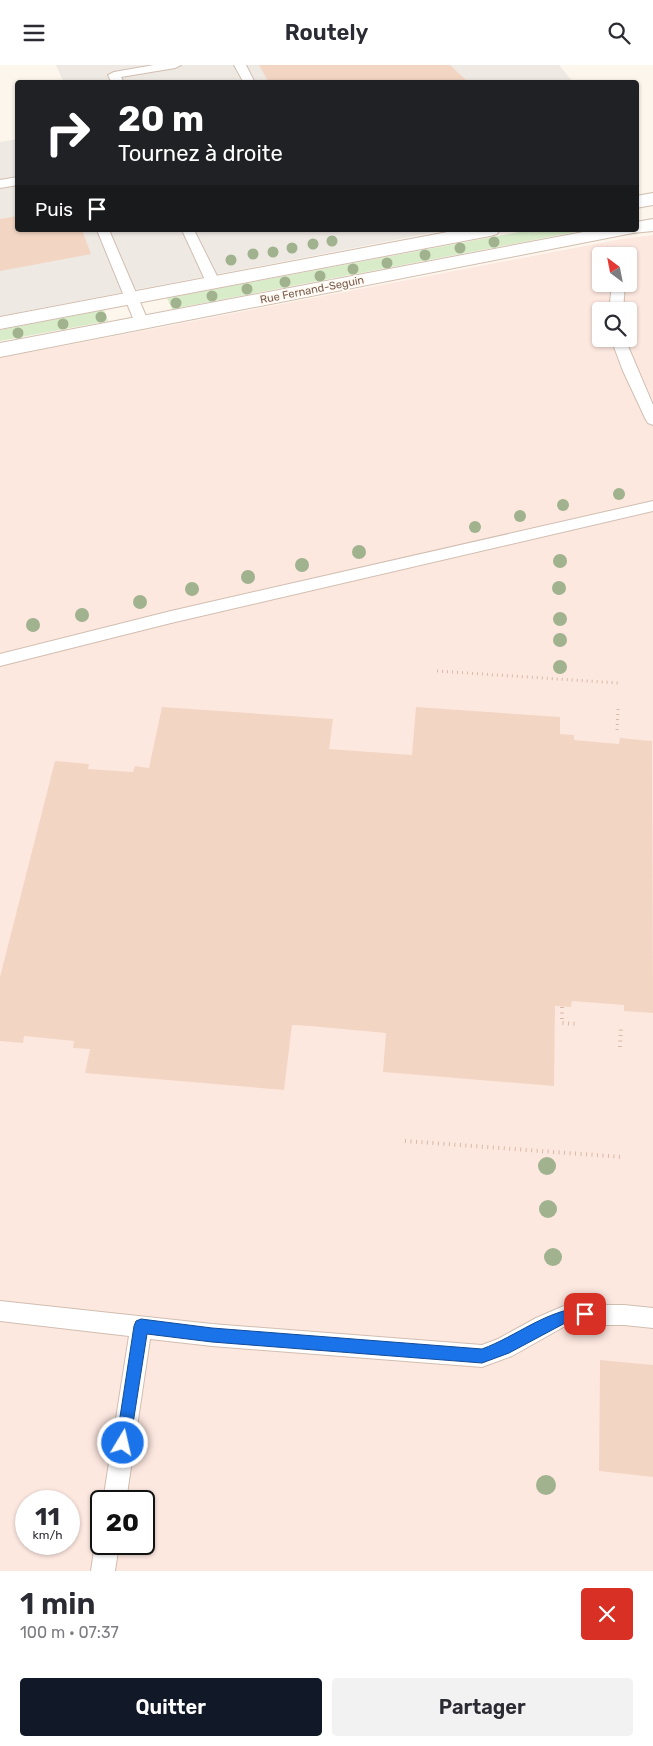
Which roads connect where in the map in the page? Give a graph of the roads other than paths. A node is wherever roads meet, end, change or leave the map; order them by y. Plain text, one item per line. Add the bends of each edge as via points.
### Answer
1 (175, 65) edge
2 (240, 65) edge
3 (116, 80) edge
4 (248, 80) edge
5 (15, 182) edge
6 (0, 184) edge
7 (653, 199) edge
8 (639, 201) edge
9 (653, 225) edge
10 (639, 227) edge
11 (104, 232) edge
12 (189, 232) edge
13 (479, 232) edge
14 (615, 232) edge
15 (213, 282) junction
16 (131, 298) junction
17 (0, 323) edge
18 (142, 323) junction
19 (621, 347) edge
20 (0, 351) edge
21 (653, 420) edge
22 (653, 506) edge
23 (0, 661) edge
24 (0, 1311) edge
25 (653, 1318) edge
26 (141, 1326) junction
27 (116, 1490) edge
28 (105, 1555) edge
29 (103, 1571) edge

1 - 3 lane via 114,75
2 - 4 lane
5 - 6 lane
7 - 8 street
9 - 10 street
11 - 16 lane
12 - 15 lane
13 - 15 street
14 - 18 street, Rue Fernand-Seguin
15 - 16 street
16 - 17 street
16 - 18 lane
18 - 20 street, Rue Fernand-Seguin
19 - 21 lane
22 - 23 lane via 171,617
24 - 26 lane
25 - 26 lane via 566,1315 482,1356 212,1335
26 - 27 lane
28 - 29 lane

